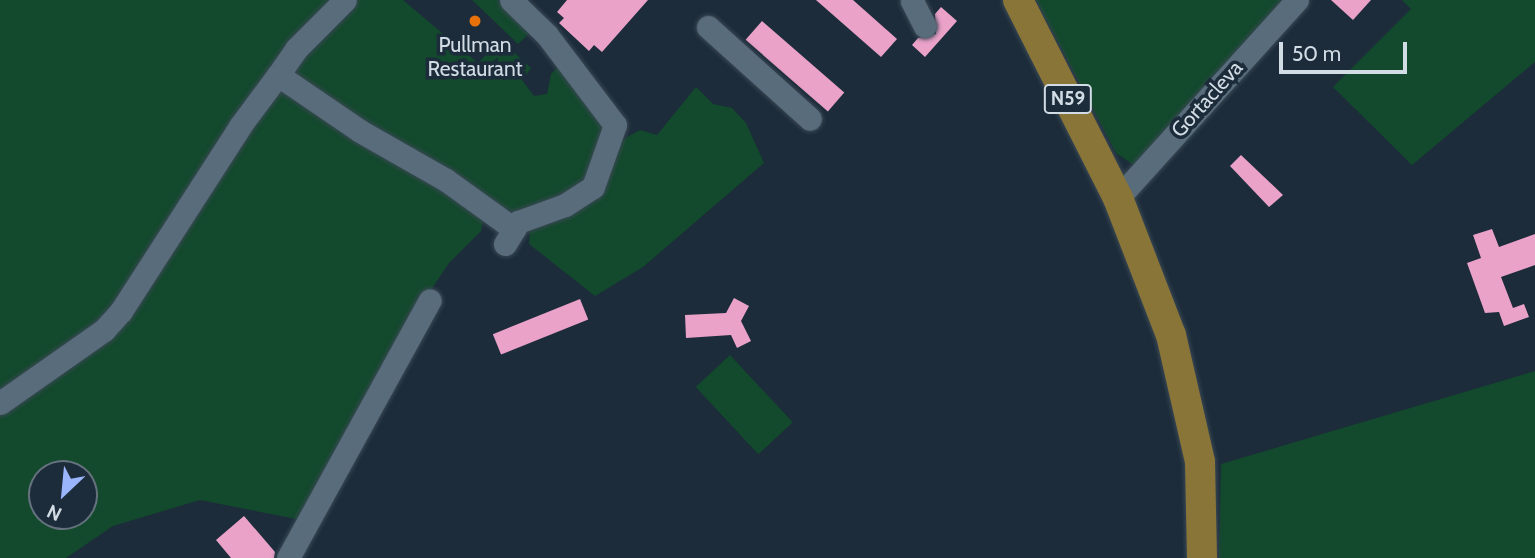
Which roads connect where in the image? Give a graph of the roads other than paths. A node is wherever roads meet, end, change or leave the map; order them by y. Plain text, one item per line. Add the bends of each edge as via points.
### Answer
1 (345, 0) edge
2 (511, 0) edge
3 (911, 0) edge
4 (1018, 0) edge
5 (1297, 0) edge
6 (925, 26) dead end
7 (708, 27) dead end
8 (278, 75) junction
9 (810, 119) dead end
10 (1118, 198) junction
11 (430, 300) dead end
12 (0, 403) edge
13 (288, 558) edge
14 (1202, 558) edge

1 - 8 street via 296,49
2 - 8 street via 547,35 615,125 593,187 565,205 518,222 510,236 446,180 360,131
3 - 6 street
4 - 10 main road, N59
5 - 10 street, Gortacleva
7 - 9 street
8 - 12 street via 240,125 121,311 104,330
10 - 14 main road, N59 via 1184,376 1203,484
11 - 13 street

